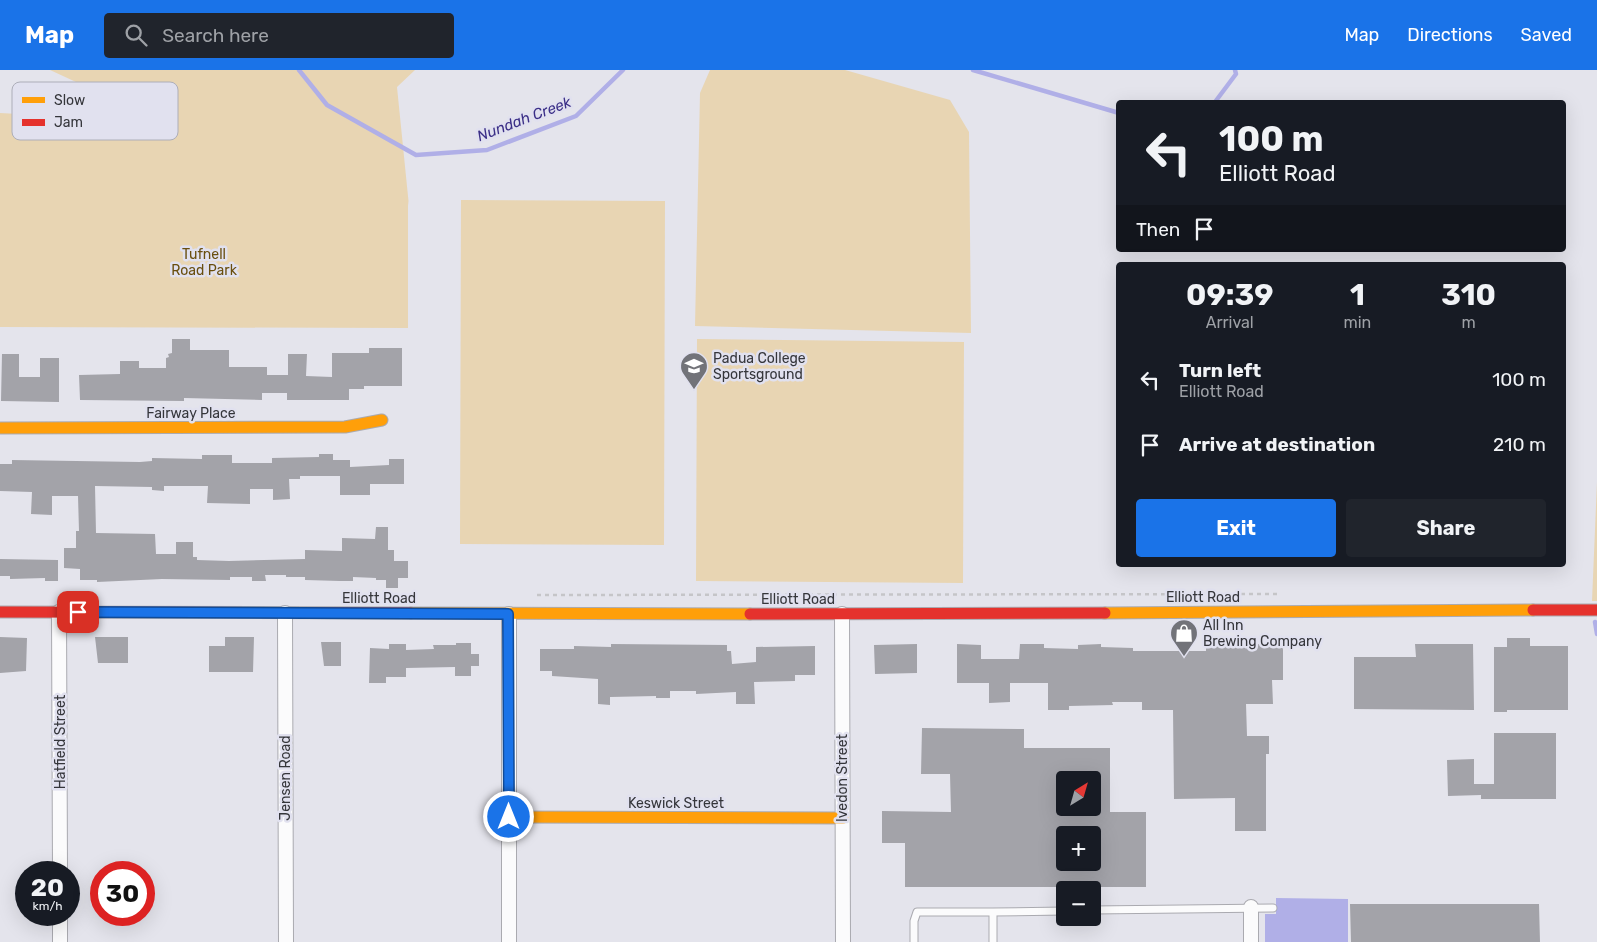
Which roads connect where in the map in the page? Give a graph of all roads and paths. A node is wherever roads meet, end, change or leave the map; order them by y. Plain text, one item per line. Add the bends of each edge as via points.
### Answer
1 (382, 420) dead end
2 (0, 428) edge
3 (1279, 594) dead end
4 (535, 595) dead end
5 (1597, 610) edge
6 (0, 612) edge
7 (59, 612) junction
8 (285, 613) junction
9 (508, 614) junction
10 (842, 614) junction
11 (509, 817) junction
12 (843, 818) junction
13 (60, 861) edge
14 (1251, 907) junction
15 (1273, 908) dead end
16 (1056, 910) edge
17 (1101, 910) edge
18 (993, 912) junction
19 (60, 926) edge
20 (60, 942) edge
21 (286, 942) edge
22 (509, 942) edge
23 (843, 942) edge
24 (914, 942) edge
25 (993, 942) edge
26 (1251, 942) edge

1 - 2 street, Fairway Place via 345,427
3 - 4 path
5 - 10 street, Elliott Road
6 - 7 street, Elliott Road
7 - 8 street, Elliott Road
7 - 13 street, Hatfield Street
8 - 9 street, Elliott Road
8 - 21 street, Jensen Road
9 - 10 street, Elliott Road
9 - 11 street
10 - 12 street, Ivedon Street
11 - 12 street, Keswick Street
11 - 22 street
12 - 23 street, Ivedon Street
14 - 15 lane
14 - 17 lane
14 - 26 street
16 - 18 lane
18 - 24 lane via 917,912
18 - 25 lane
19 - 20 street

